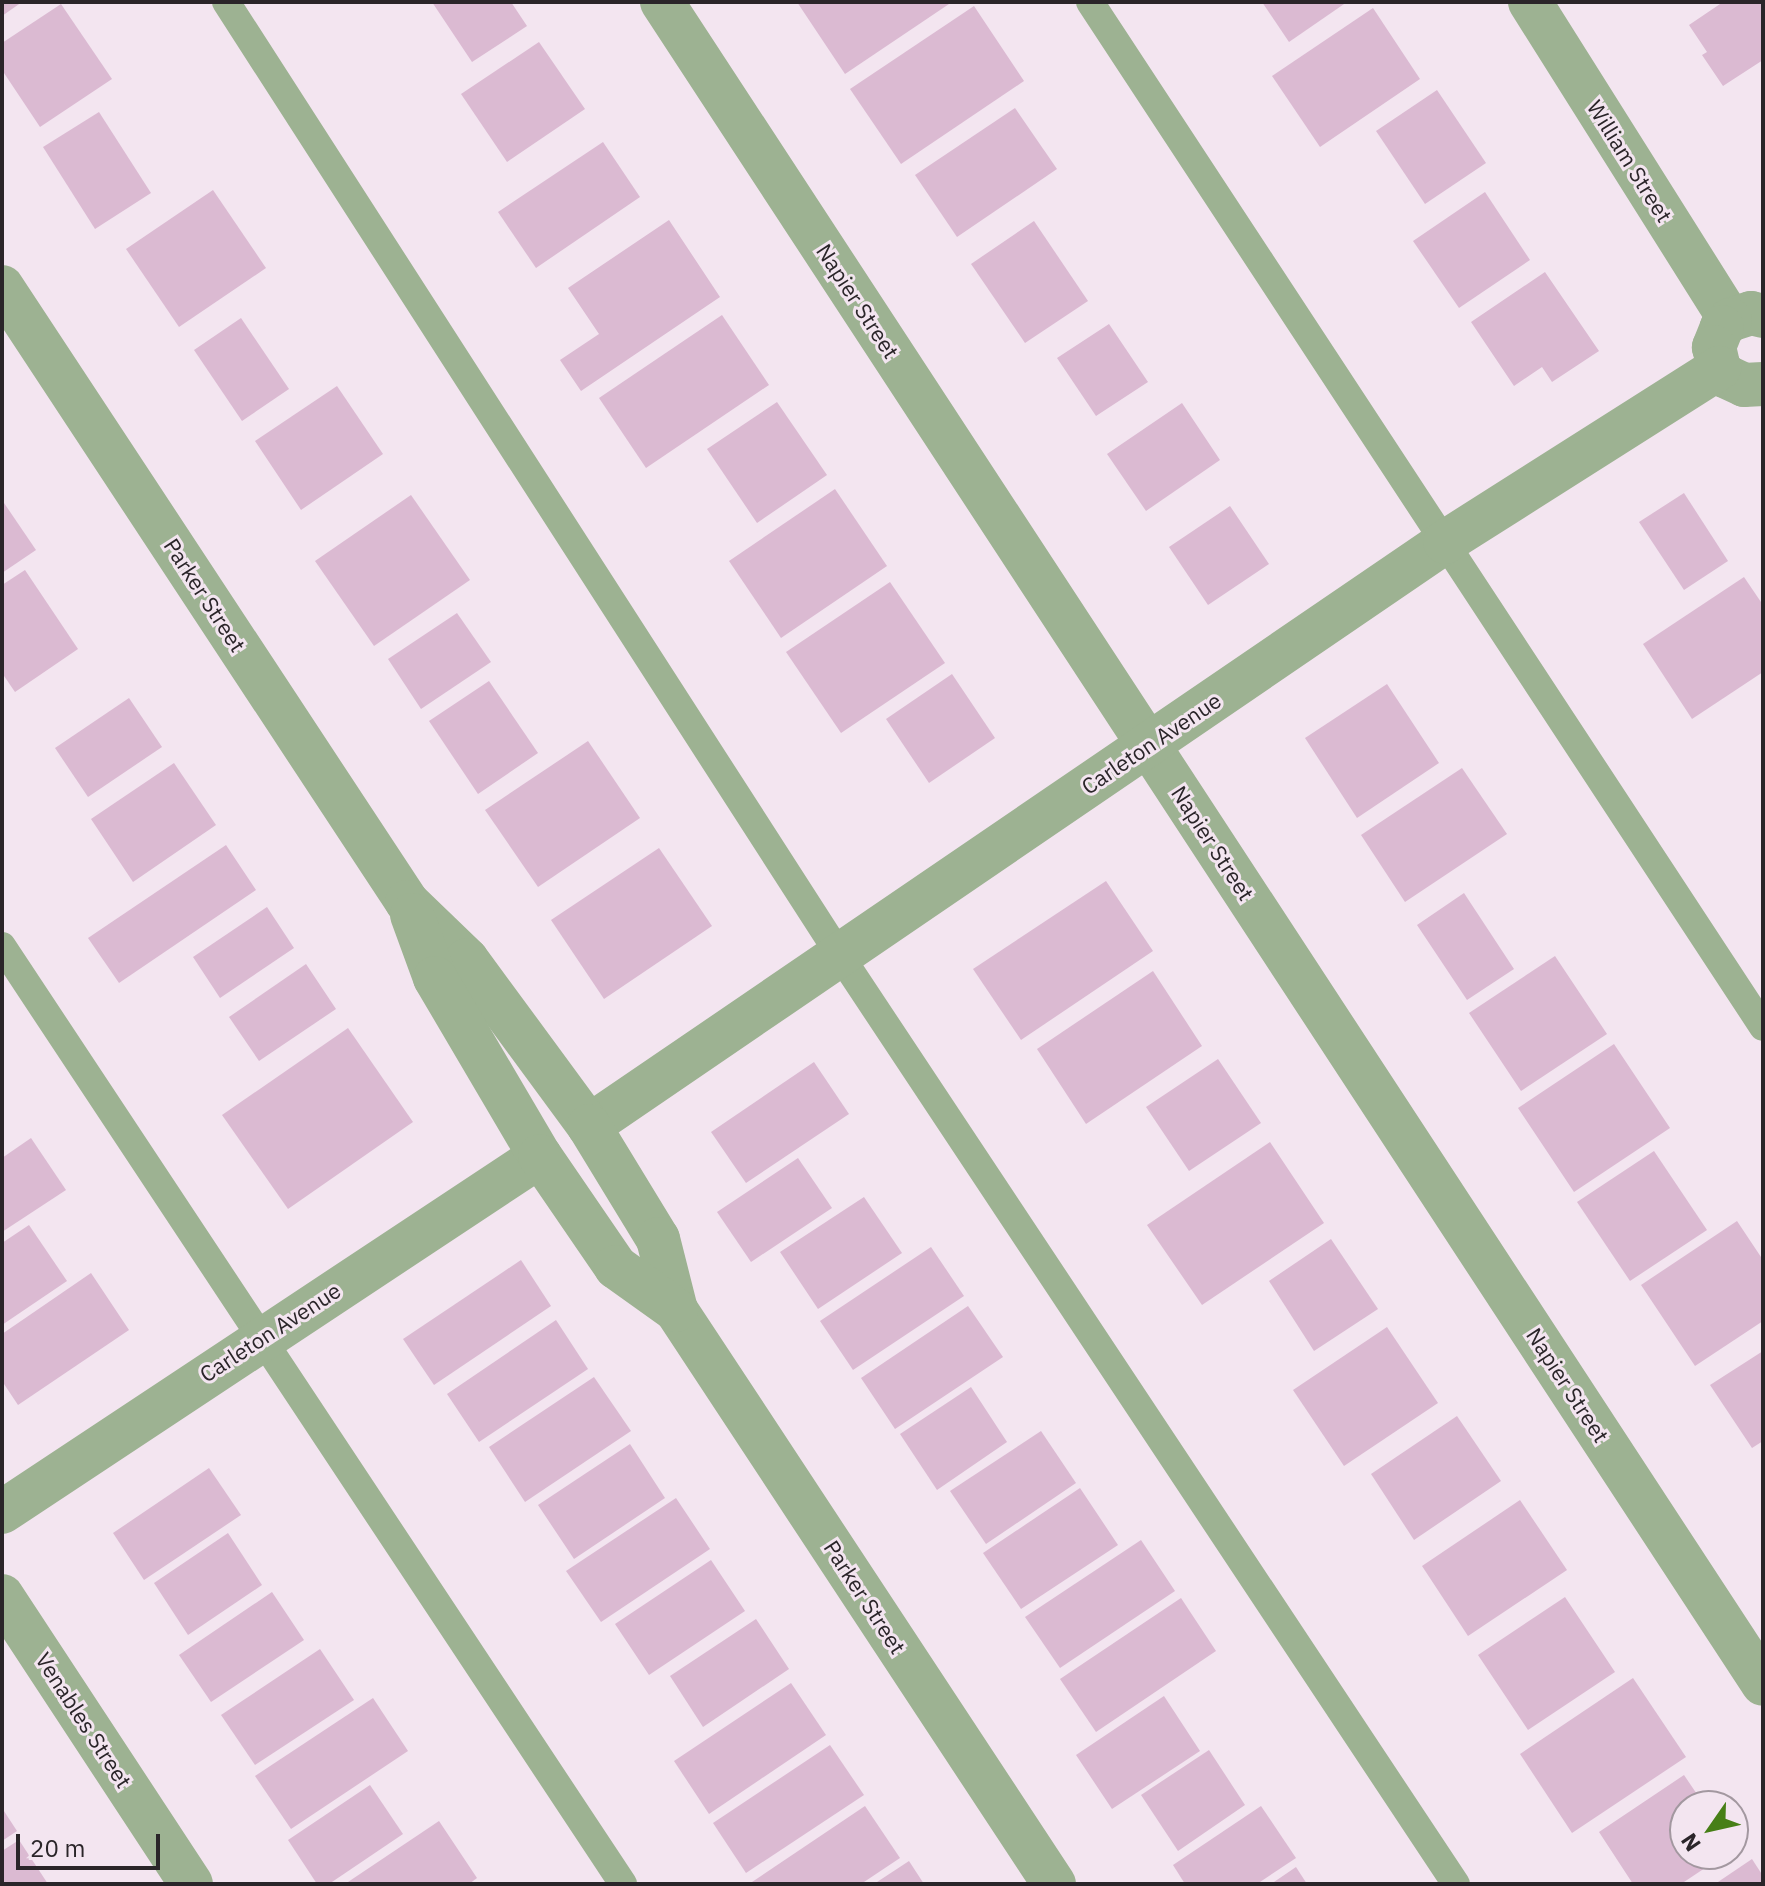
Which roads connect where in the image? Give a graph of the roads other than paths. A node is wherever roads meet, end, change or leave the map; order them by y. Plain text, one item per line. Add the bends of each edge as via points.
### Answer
1 (226, 2) edge
2 (662, 2) edge
3 (1090, 2) edge
4 (1530, 2) edge
5 (2, 287) edge
6 (1747, 318) edge
7 (1719, 368) junction
8 (1763, 384) edge
9 (1445, 542) junction
10 (1149, 744) junction
11 (407, 902) junction
12 (2, 946) edge
13 (839, 954) junction
14 (1763, 1027) edge
15 (589, 1126) junction
16 (540, 1156) junction
17 (676, 1310) junction
18 (260, 1338) junction
19 (2, 1512) edge
20 (2, 1596) edge
21 (1763, 1684) edge
22 (191, 1884) edge
23 (623, 1884) edge
24 (1054, 1884) edge
25 (1456, 1884) edge

1 - 13 lane
2 - 10 street, Napier Street
3 - 9 lane
4 - 6 street, William Street
5 - 11 street, Parker Street
6 - 7 street via 1717,336
7 - 8 street via 1734,382
7 - 9 street, Carleton Avenue
9 - 10 street, Carleton Avenue
9 - 14 lane
10 - 13 street, Carleton Avenue
10 - 21 street, Napier Street
11 - 15 street, Parker Street via 467,960
11 - 16 street, Parker Street via 435,978
12 - 18 lane
13 - 15 street, Carleton Avenue
13 - 25 lane
15 - 17 street, Parker Street via 658,1239
16 - 17 street, Parker Street via 616,1267
16 - 18 street, Carleton Avenue
17 - 24 street, Parker Street
18 - 19 street, Carleton Avenue
18 - 23 lane
20 - 22 street, Venables Street

